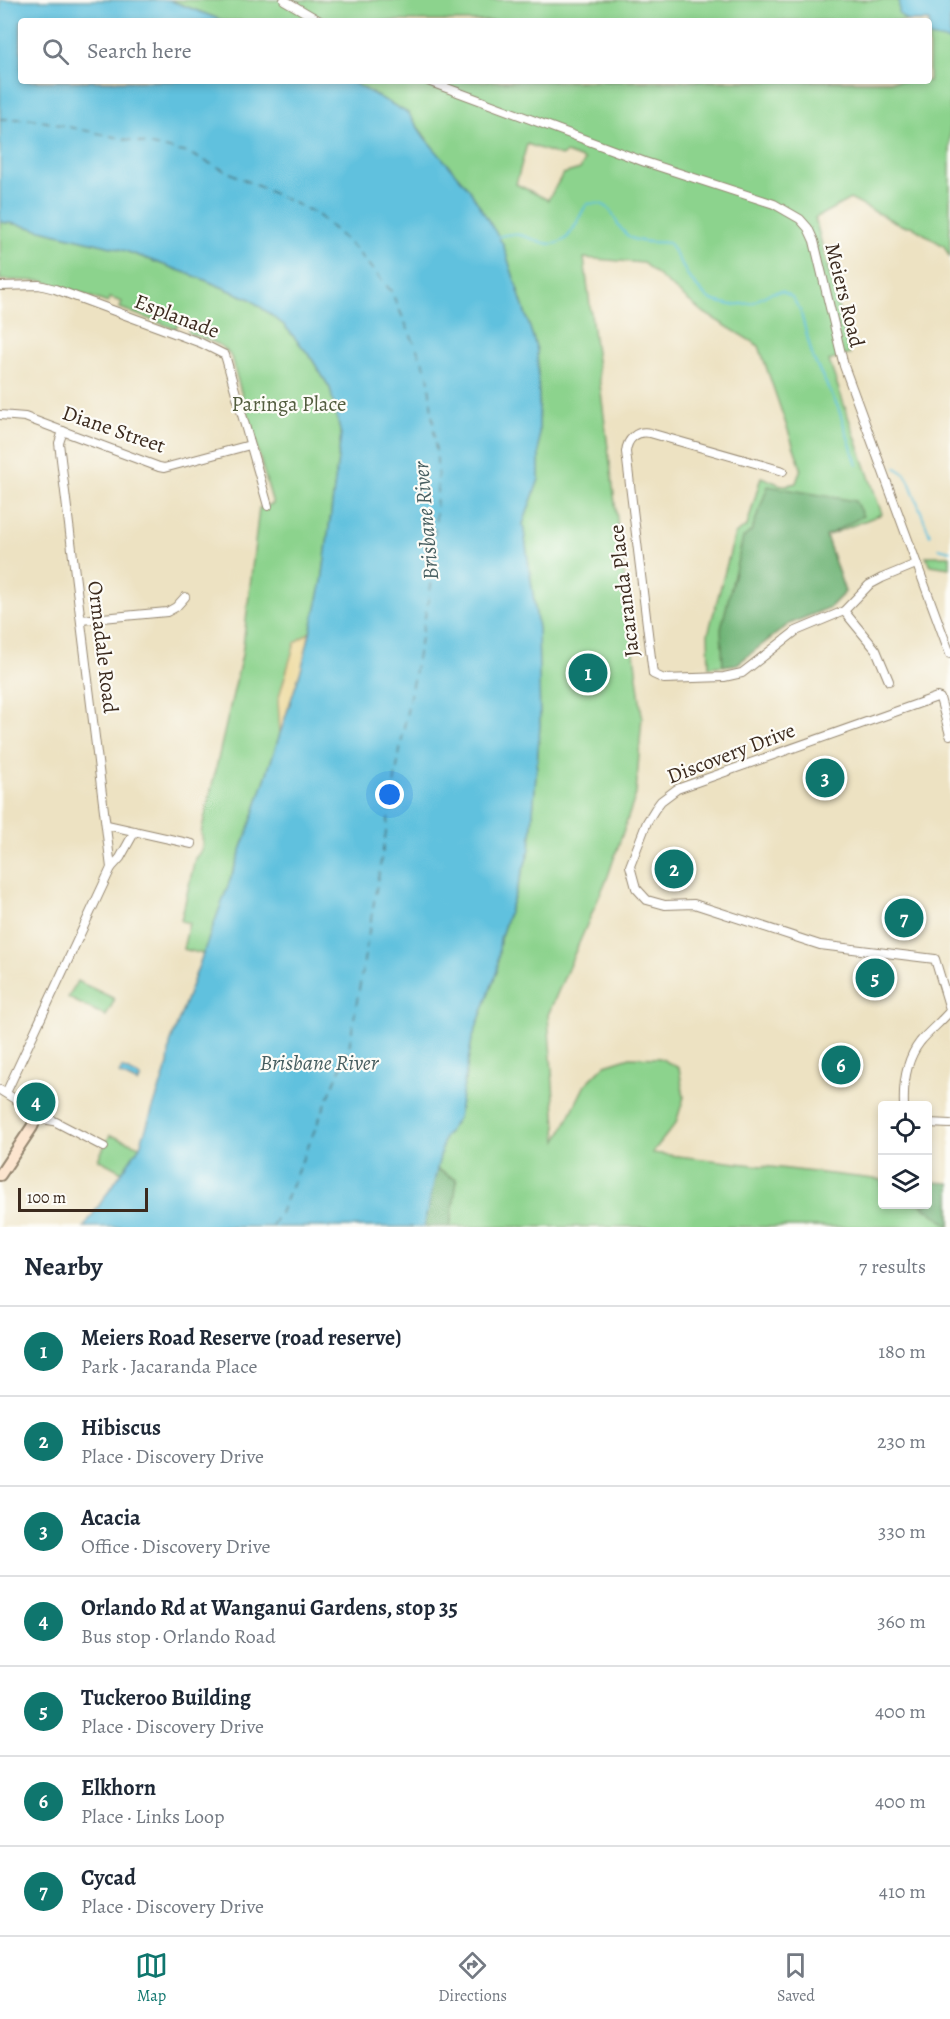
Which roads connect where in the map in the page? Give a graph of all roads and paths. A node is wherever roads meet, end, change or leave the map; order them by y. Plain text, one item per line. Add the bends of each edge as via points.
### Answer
1 (284, 0) edge
2 (315, 18) edge
3 (436, 84) edge
4 (0, 286) edge
5 (0, 415) edge
6 (63, 431) junction
7 (250, 445) junction
8 (783, 471) dead end
9 (268, 506) dead end
10 (916, 564) junction
11 (185, 597) dead end
12 (843, 611) junction
13 (81, 620) junction
14 (950, 654) edge
15 (888, 681) dead end
16 (950, 735) edge
17 (107, 825) junction
18 (135, 831) junction
19 (192, 844) dead end
20 (111, 868) junction
21 (950, 1010) edge
22 (3, 1092) edge
23 (904, 1101) edge
24 (36, 1118) junction
25 (932, 1123) edge
26 (950, 1124) edge
27 (104, 1147) dead end
28 (0, 1175) edge

1 - 2 street
3 - 10 street, Meiers Road via 645,162 774,204 800,219 811,234 844,366
4 - 7 street, Esplanade via 39,285 55,289 218,350 228,363
5 - 6 street, Diane Street via 26,417
6 - 7 street, Diane Street via 164,468
6 - 13 street, Ormadale Road via 59,443
7 - 9 street, Esplanade
8 - 12 street, Jacaranda Place via 650,433 639,433 630,439 626,452 653,674 664,679 734,676 796,631
10 - 12 street, Jacaranda Place via 869,585
10 - 14 street, Meiers Road
11 - 13 street via 167,612
12 - 15 street via 876,650
13 - 17 street, Ormadale Road
16 - 21 street, Discovery Drive via 937,697 677,789 661,801 647,822 630,866 636,888 647,900 665,905 694,904 820,945 935,958
17 - 18 street
17 - 20 street, Ormadale Road
18 - 19 street
18 - 20 street
20 - 22 street
21 - 23 street via 920,1041 912,1056 906,1071
22 - 24 street via 33,1111
24 - 27 street via 54,1120
24 - 28 street
25 - 26 street

